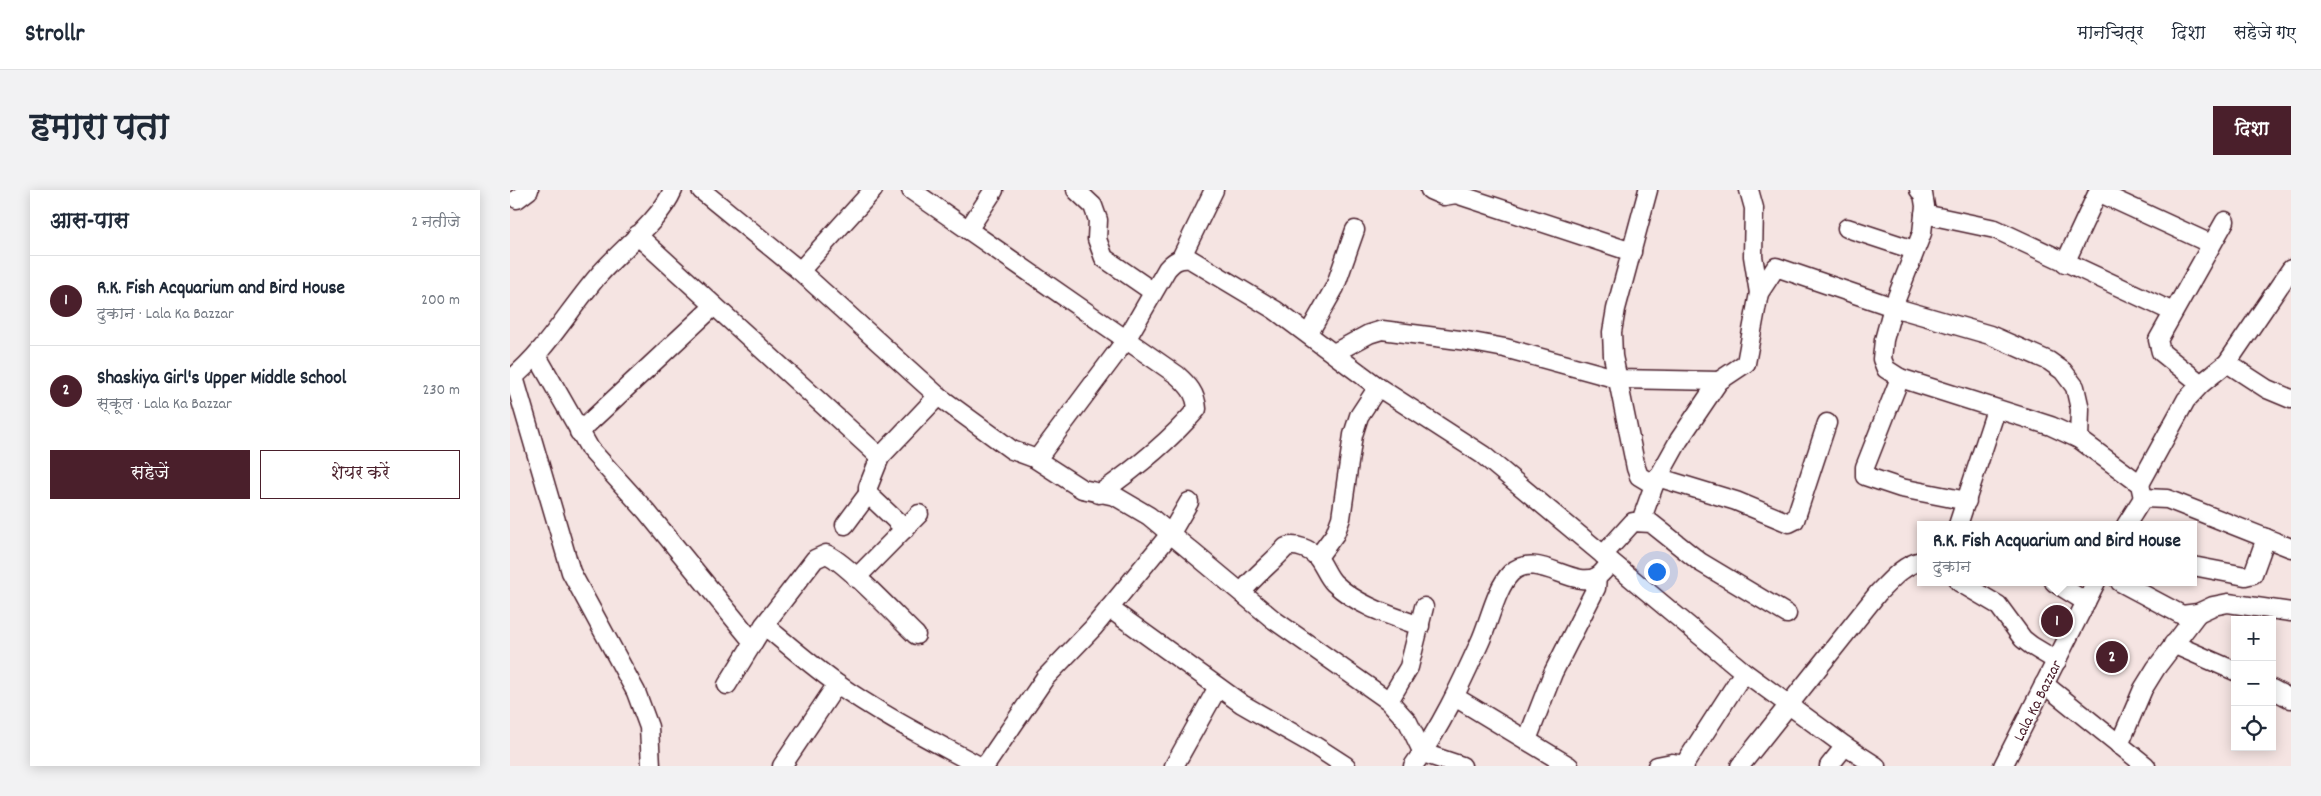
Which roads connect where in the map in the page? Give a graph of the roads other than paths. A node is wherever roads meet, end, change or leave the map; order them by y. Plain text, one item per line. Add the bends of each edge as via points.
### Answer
1 (673, 190) edge
2 (679, 190) edge
3 (693, 190) edge
4 (701, 190) edge
5 (873, 190) edge
6 (994, 190) edge
7 (1076, 190) edge
8 (1214, 190) edge
9 (1430, 190) edge
10 (1648, 190) edge
11 (1749, 190) edge
12 (1919, 190) edge
13 (2099, 191) edge
14 (920, 192) edge
15 (1458, 192) edge
16 (1924, 214) junction
17 (2225, 221) dead end
18 (1848, 228) dead end
19 (968, 230) junction
20 (1355, 230) dead end
21 (637, 235) junction
22 (2211, 244) junction
23 (1914, 250) junction
24 (1632, 252) junction
25 (1181, 258) junction
26 (2065, 263) junction
27 (2291, 269) edge
28 (800, 271) junction
29 (1152, 291) junction
30 (1759, 293) junction
31 (714, 306) junction
32 (1893, 307) junction
33 (2173, 312) junction
34 (1309, 334) junction
35 (1126, 340) junction
36 (1334, 353) junction
37 (537, 356) junction
38 (2227, 363) junction
39 (1900, 378) junction
40 (512, 379) edge
41 (1618, 379) junction
42 (1718, 382) junction
43 (2201, 384) junction
44 (1378, 387) junction
45 (938, 396) junction
46 (2291, 399) edge
47 (1996, 410) junction
48 (1827, 423) dead end
49 (579, 432) junction
50 (2079, 439) junction
51 (880, 457) junction
52 (1034, 458) junction
53 (1656, 481) junction
54 (2142, 491) junction
55 (868, 494) junction
56 (1099, 494) junction
57 (1967, 501) junction
58 (1189, 502) dead end
59 (919, 514) dead end
60 (1641, 521) junction
61 (1960, 521) edge
62 (2128, 521) edge
63 (844, 525) dead end
64 (905, 529) junction
65 (1171, 532) junction
66 (2266, 538) junction
67 (2291, 548) edge
68 (1318, 558) junction
69 (1607, 558) junction
70 (1917, 562) edge
71 (2197, 567) edge
72 (1597, 577) junction
73 (856, 578) junction
74 (1966, 586) edge
75 (2060, 586) edge
76 (2094, 586) edge
77 (2128, 586) edge
78 (1242, 592) junction
79 (2086, 602) junction
80 (1424, 607) dead end
81 (1109, 608) junction
82 (2291, 612) edge
83 (1787, 614) dead end
84 (2198, 614) junction
85 (764, 625) junction
86 (1420, 626) junction
87 (916, 635) dead end
88 (753, 642) junction
89 (2173, 644) junction
90 (2057, 661) junction
91 (2231, 669) edge
92 (1744, 672) junction
93 (836, 684) junction
94 (2044, 684) junction
95 (727, 685) dead end
96 (1218, 687) junction
97 (2276, 691) edge
98 (1455, 697) junction
99 (2291, 699) edge
100 (1389, 700) junction
101 (1790, 706) junction
102 (1527, 740) junction
103 (2119, 745) junction
104 (1845, 746) junction
105 (1418, 759) edge
106 (651, 766) edge
107 (782, 766) edge
108 (979, 766) edge
109 (985, 766) edge
110 (1174, 766) edge
111 (1346, 766) edge
112 (1462, 766) edge
113 (1568, 766) edge
114 (1657, 766) edge
115 (1685, 766) edge
116 (1740, 766) edge
117 (1829, 766) edge
118 (1876, 766) edge
119 (2003, 766) edge
120 (2146, 766) edge

1 - 21 street via 660,211
2 - 3 street via 687,193
4 - 28 street
5 - 28 street
6 - 19 street
7 - 29 street via 1093,206 1098,220 1097,239 1104,258
8 - 25 street
9 - 15 street via 1444,196
10 - 24 street
11 - 30 street via 1754,208 1753,256
12 - 16 street via 1924,194
13 - 22 street
13 - 26 street
14 - 19 street
15 - 24 street
16 - 23 street via 1922,234
16 - 26 street via 1994,229
17 - 22 street
18 - 23 street
19 - 35 street
20 - 34 street via 1335,287
21 - 31 street
21 - 37 street via 597,277
22 - 33 street
23 - 32 street
24 - 41 street via 1612,332
25 - 29 street via 1166,269
25 - 34 street via 1205,266
26 - 33 street
27 - 38 street
28 - 45 street
29 - 35 street
30 - 32 street via 1776,267
30 - 42 street via 1746,363
31 - 49 street
31 - 51 street
32 - 39 street via 1882,359 1886,369
32 - 50 street via 1990,335 2049,361 2063,371 2074,387 2080,409
33 - 43 street via 2158,340 2161,352
34 - 36 street
35 - 52 street via 1040,455
35 - 56 street via 1177,375 1190,388 1197,409 1149,457
36 - 41 street via 1382,330 1505,348
36 - 44 street
37 - 40 street
37 - 49 street
38 - 43 street
38 - 46 street via 2267,389
39 - 47 street
39 - 57 street via 1865,467 1865,476 1901,488
40 - 106 street via 571,572 636,692 649,727
41 - 42 street
41 - 53 street via 1638,476
42 - 53 street
43 - 54 street via 2186,400
44 - 68 street via 1358,416 1341,518
44 - 69 street via 1483,456
45 - 51 street
45 - 52 street via 1012,450
47 - 50 street via 2040,422
47 - 57 street
48 - 53 street via 1795,520 1789,523 1736,501
49 - 88 street
50 - 54 street
51 - 55 street
52 - 56 street via 1072,484
53 - 60 street
54 - 62 street
54 - 66 street
55 - 63 street
55 - 64 street
56 - 65 street via 1115,496 1131,504
57 - 61 street
58 - 65 street
59 - 64 street
60 - 69 street via 1628,527
60 - 83 street via 1651,523 1700,562
64 - 73 street
65 - 78 street
65 - 81 street
66 - 67 street
66 - 71 street via 2253,574 2245,576
68 - 78 street via 1298,545 1286,546
68 - 86 street via 1333,582 1354,600
69 - 72 street
69 - 92 street
70 - 101 street via 1896,575 1878,594
72 - 98 street via 1582,579 1532,566 1520,567 1510,574
72 - 102 street via 1596,588 1553,674
73 - 85 street via 832,556 820,556
73 - 87 street
74 - 90 street via 1998,605 2023,638
75 - 79 street
76 - 79 street, Lala Ka Bazzar
77 - 84 street via 2182,615
78 - 100 street via 1274,620
79 - 90 street, Lala Ka Bazzar
80 - 86 street
81 - 96 street
81 - 109 street via 1045,678
82 - 84 street via 2228,604 2213,606
84 - 89 street
85 - 88 street
85 - 93 street
86 - 100 street via 1409,666
88 - 95 street
89 - 91 street
89 - 103 street via 2143,689
90 - 94 street, Lala Ka Bazzar
92 - 101 street
92 - 115 street
93 - 107 street
93 - 108 street via 892,719
94 - 103 street
94 - 119 street, Lala Ka Bazzar
96 - 110 street
96 - 111 street
97 - 99 street
98 - 102 street
98 - 105 street
100 - 105 street via 1408,722
101 - 104 street
101 - 116 street
102 - 113 street
103 - 120 street
104 - 117 street
104 - 118 street
105 - 112 street
114 - 115 street via 1672,762

